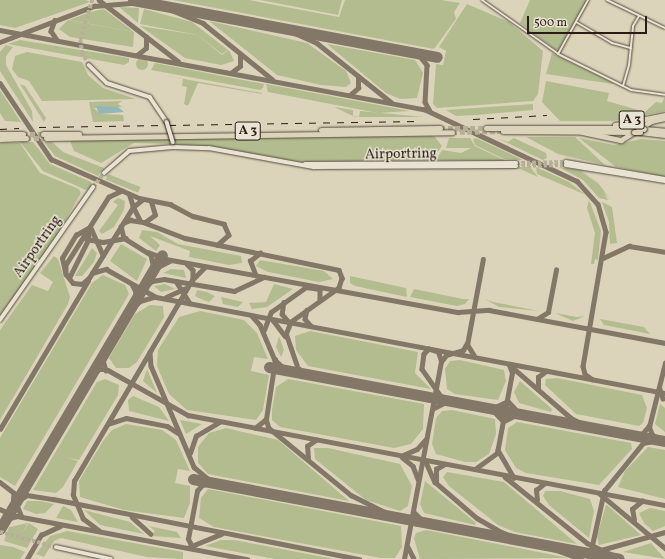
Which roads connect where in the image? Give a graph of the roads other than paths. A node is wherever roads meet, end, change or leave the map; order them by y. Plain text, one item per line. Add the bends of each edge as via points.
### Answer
1 (482, 0) edge
2 (588, 0) edge
3 (607, 0) edge
4 (638, 16) junction
5 (576, 22) junction
6 (665, 28) edge
7 (631, 48) junction
8 (559, 54) junction
9 (89, 65) tunnel mouth
10 (623, 86) junction
11 (665, 95) edge
12 (664, 117) edge
13 (598, 126) junction
14 (440, 128) tunnel mouth
15 (486, 128) tunnel mouth
16 (572, 130) junction
17 (639, 130) junction
18 (503, 131) tunnel mouth
19 (665, 131) edge
20 (452, 132) tunnel mouth
21 (0, 134) edge
22 (665, 135) edge
23 (0, 139) edge
24 (173, 147) junction
25 (516, 164) tunnel mouth
26 (566, 164) tunnel mouth
27 (104, 173) tunnel mouth
28 (665, 180) edge
29 (93, 187) tunnel mouth
30 (0, 320) edge
31 (56, 547) tunnel mouth
32 (110, 559) edge

1 - 8 street
2 - 5 street
3 - 4 street
4 - 6 street
4 - 7 street via 632,26
5 - 7 street via 612,42
5 - 8 street
7 - 10 street
8 - 10 street
9 - 24 street, bridge via 107,83 150,97 167,122
10 - 11 street
12 - 13 highway, A 3
12 - 16 highway via 647,122 621,140
13 - 15 highway, A 3
13 - 17 highway, A 3
14 - 20 highway, A 3 via 45,136
16 - 17 highway, A 3
16 - 18 highway, A 3
17 - 19 highway, A 3
17 - 22 highway, A 3
21 - 23 highway via 25,136
24 - 25 street, Airportring via 209,148 319,167
24 - 27 street, Airportring via 129,151
26 - 28 street
29 - 30 street, Airportring
31 - 32 street

